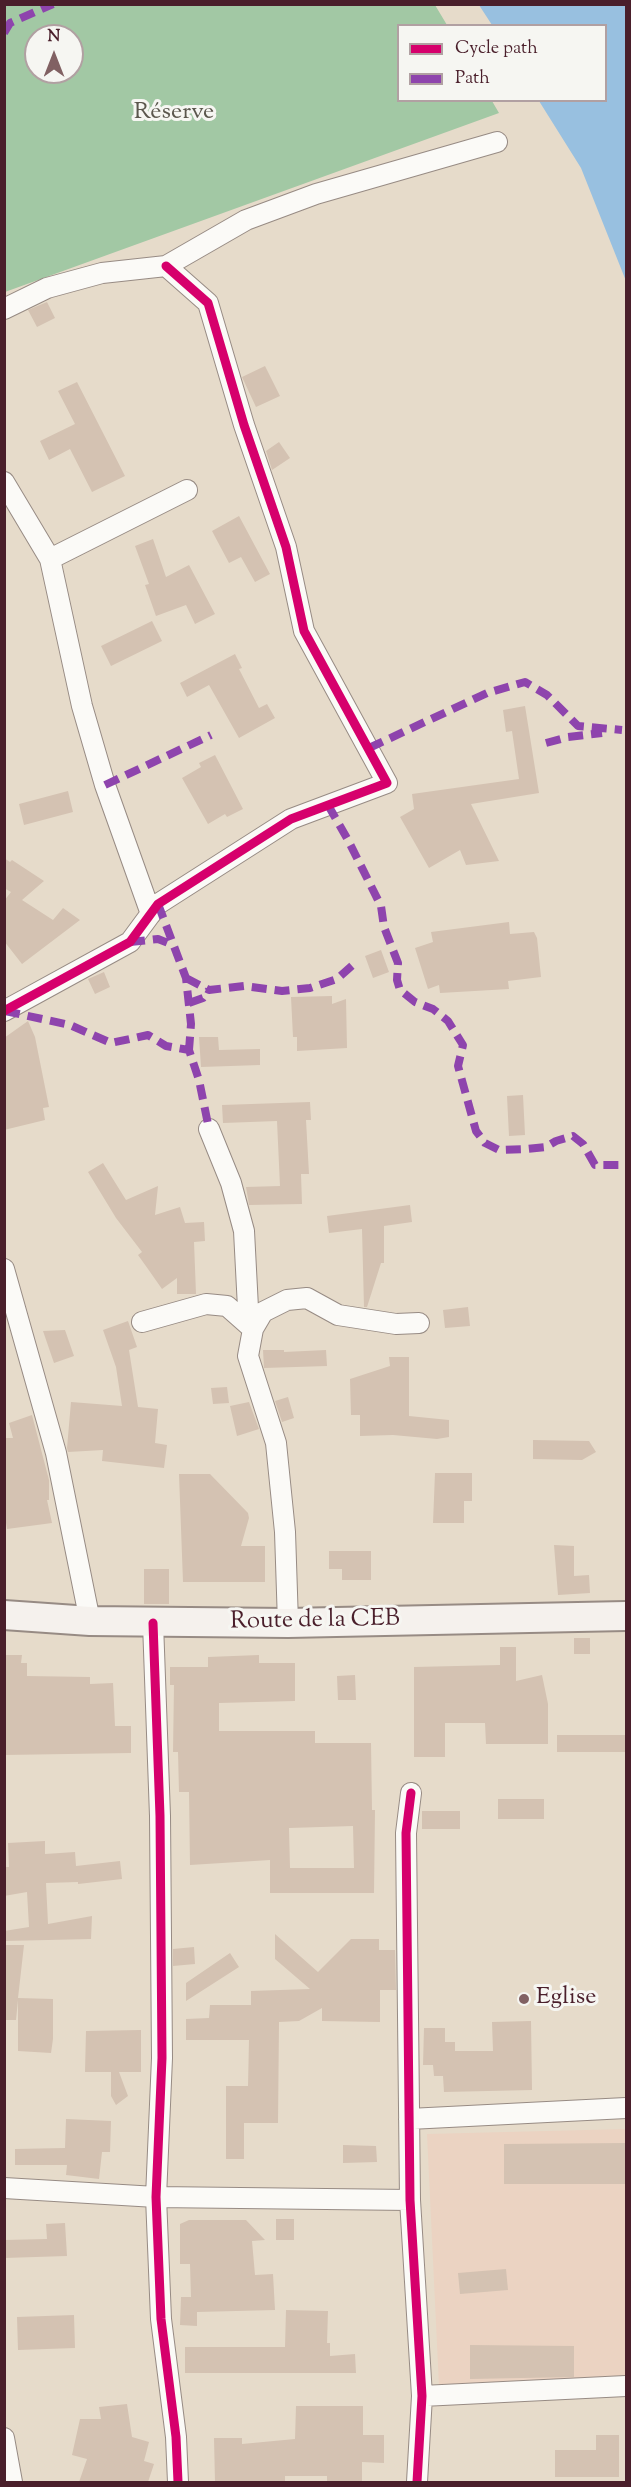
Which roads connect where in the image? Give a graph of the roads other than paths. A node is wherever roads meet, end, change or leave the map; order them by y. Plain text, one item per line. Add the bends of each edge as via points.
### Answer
1 (496, 142) dead end
2 (166, 266) junction
3 (4, 309) edge
4 (4, 482) edge
5 (187, 490) dead end
6 (50, 559) junction
7 (151, 914) junction
8 (4, 1011) edge
9 (208, 1129) dead end
10 (4, 1269) edge
11 (142, 1322) dead end
12 (419, 1323) dead end
13 (253, 1329) junction
14 (4, 1615) edge
15 (627, 1616) edge
16 (90, 1621) junction
17 (153, 1623) junction
18 (288, 1623) junction
19 (411, 1793) dead end
20 (627, 2108) edge
21 (409, 2119) junction
22 (4, 2188) edge
23 (156, 2197) junction
24 (410, 2200) junction
25 (627, 2386) edge
26 (422, 2396) junction
27 (4, 2438) edge
28 (12, 2482) edge
29 (178, 2482) edge
30 (417, 2482) edge

1 - 2 street via 316,194 256,216
2 - 3 street via 91,276 47,288
2 - 7 street via 208,303 286,547 304,632 387,783 291,819 158,904
4 - 6 street
5 - 6 street
6 - 7 street via 82,706 105,786
7 - 8 street via 130,942
9 - 13 street via 231,1183 244,1231 248,1308
10 - 16 street via 56,1453
11 - 13 street via 206,1304 227,1306
12 - 13 street via 396,1324 338,1314 307,1298 287,1300 263,1312
13 - 18 street via 248,1356 276,1443 285,1532
14 - 16 main road, Route de la CEB
15 - 18 main road, Route de la CEB
16 - 17 main road, Route de la CEB
17 - 18 main road, Route de la CEB
17 - 23 street via 160,1816 162,2058
19 - 21 street via 406,1833
20 - 21 street
21 - 24 street
22 - 23 street
23 - 24 street
23 - 29 street via 161,2319
24 - 26 street
25 - 26 street
26 - 30 street
27 - 28 street

